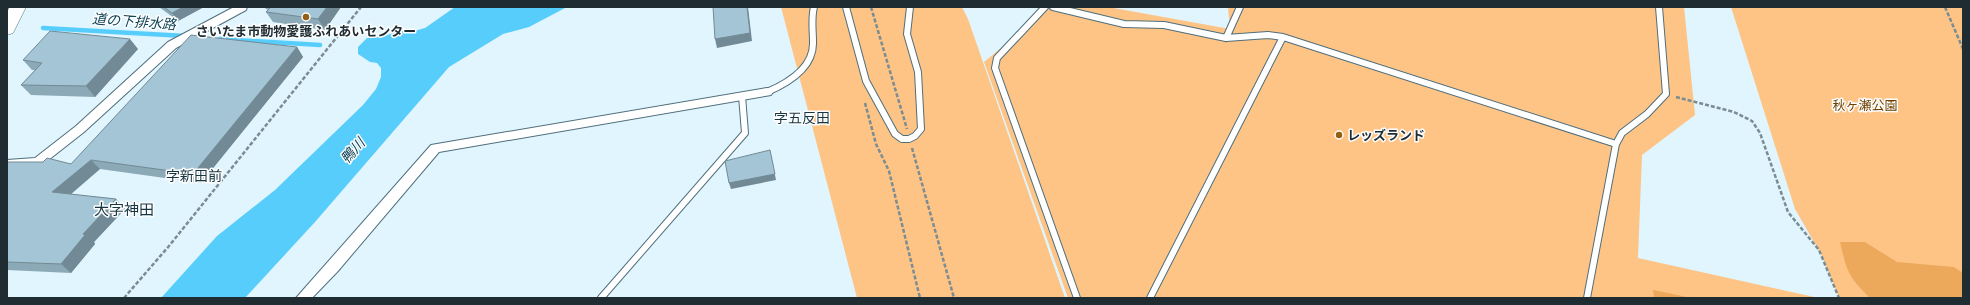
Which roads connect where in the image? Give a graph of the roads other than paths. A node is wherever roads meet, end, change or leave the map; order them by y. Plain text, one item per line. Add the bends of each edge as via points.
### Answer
1 (18, 7) edge
2 (242, 7) edge
3 (814, 7) edge
4 (846, 7) edge
5 (910, 7) edge
6 (1045, 7) edge
7 (1053, 7) edge
8 (1240, 7) edge
9 (1659, 7) edge
10 (7, 29) edge
11 (1283, 37) junction
12 (1226, 38) junction
13 (767, 92) joint
14 (742, 96) junction
15 (1616, 144) junction
16 (7, 165) edge
17 (303, 298) edge
18 (602, 298) edge
19 (1078, 298) edge
20 (1150, 298) edge
21 (1587, 298) edge

1 - 10 main road
2 - 16 street via 172,45 80,129 38,162
3 - 13 lane via 810,20 813,46 808,60 790,81
4 - 5 lane via 866,81 895,134 900,139 910,140 917,136 921,129 918,72 907,34
6 - 19 lane via 997,58 995,68
7 - 12 lane via 1124,24 1164,25
8 - 12 lane
9 - 15 lane via 1666,94 1647,114 1622,133
11 - 12 lane via 1268,35
11 - 15 lane
11 - 20 lane
13 - 14 street
14 - 17 street via 435,148 333,267
14 - 18 lane via 745,133
15 - 21 lane

